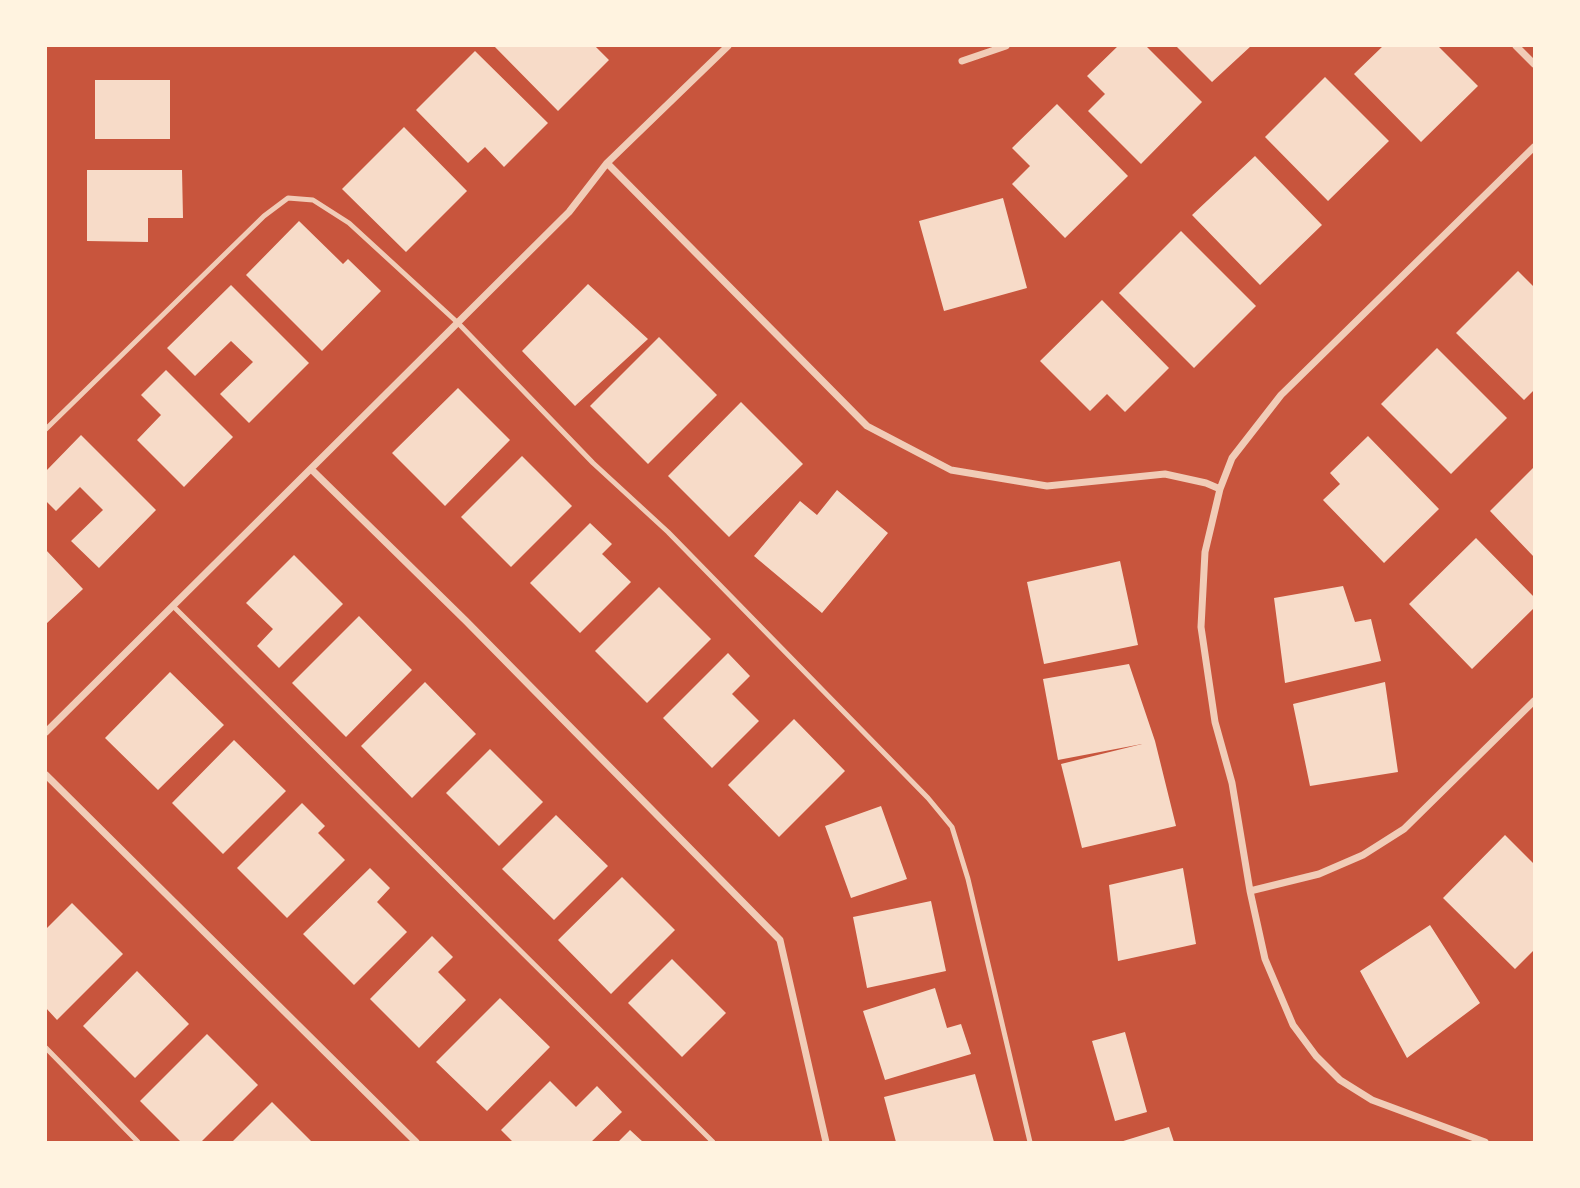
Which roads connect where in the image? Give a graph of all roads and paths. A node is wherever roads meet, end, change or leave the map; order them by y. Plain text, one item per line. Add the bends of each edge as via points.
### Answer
1 (728, 46) edge
2 (1006, 46) edge
3 (1516, 46) edge
4 (962, 61) dead end
5 (1535, 64) edge
6 (1535, 147) edge
7 (607, 163) junction
8 (458, 323) junction
9 (46, 429) edge
10 (311, 469) junction
11 (1220, 489) junction
12 (173, 606) junction
13 (1535, 701) edge
14 (46, 732) edge
15 (46, 775) edge
16 (1250, 891) junction
17 (46, 1048) edge
18 (138, 1143) edge
19 (416, 1143) edge
20 (713, 1143) edge
21 (826, 1143) edge
22 (1030, 1143) edge
23 (1485, 1143) edge

1 - 7 street
2 - 4 street
3 - 5 street
6 - 11 street via 1281,395 1232,458
7 - 8 street via 569,212
7 - 11 street via 867,426 951,470 1047,486 1165,474
8 - 9 lane via 349,223 313,200 288,198 264,216
8 - 10 street
8 - 22 lane via 593,463 772,637 952,827
10 - 12 street
10 - 21 street via 780,940
11 - 16 street via 1205,552 1201,627 1215,722 1232,783
12 - 14 street
12 - 20 lane
13 - 16 street via 1404,829 1363,855 1319,874
15 - 19 street
16 - 23 street via 1265,959 1278,992 1293,1025 1316,1056 1340,1080 1372,1100
17 - 18 lane

